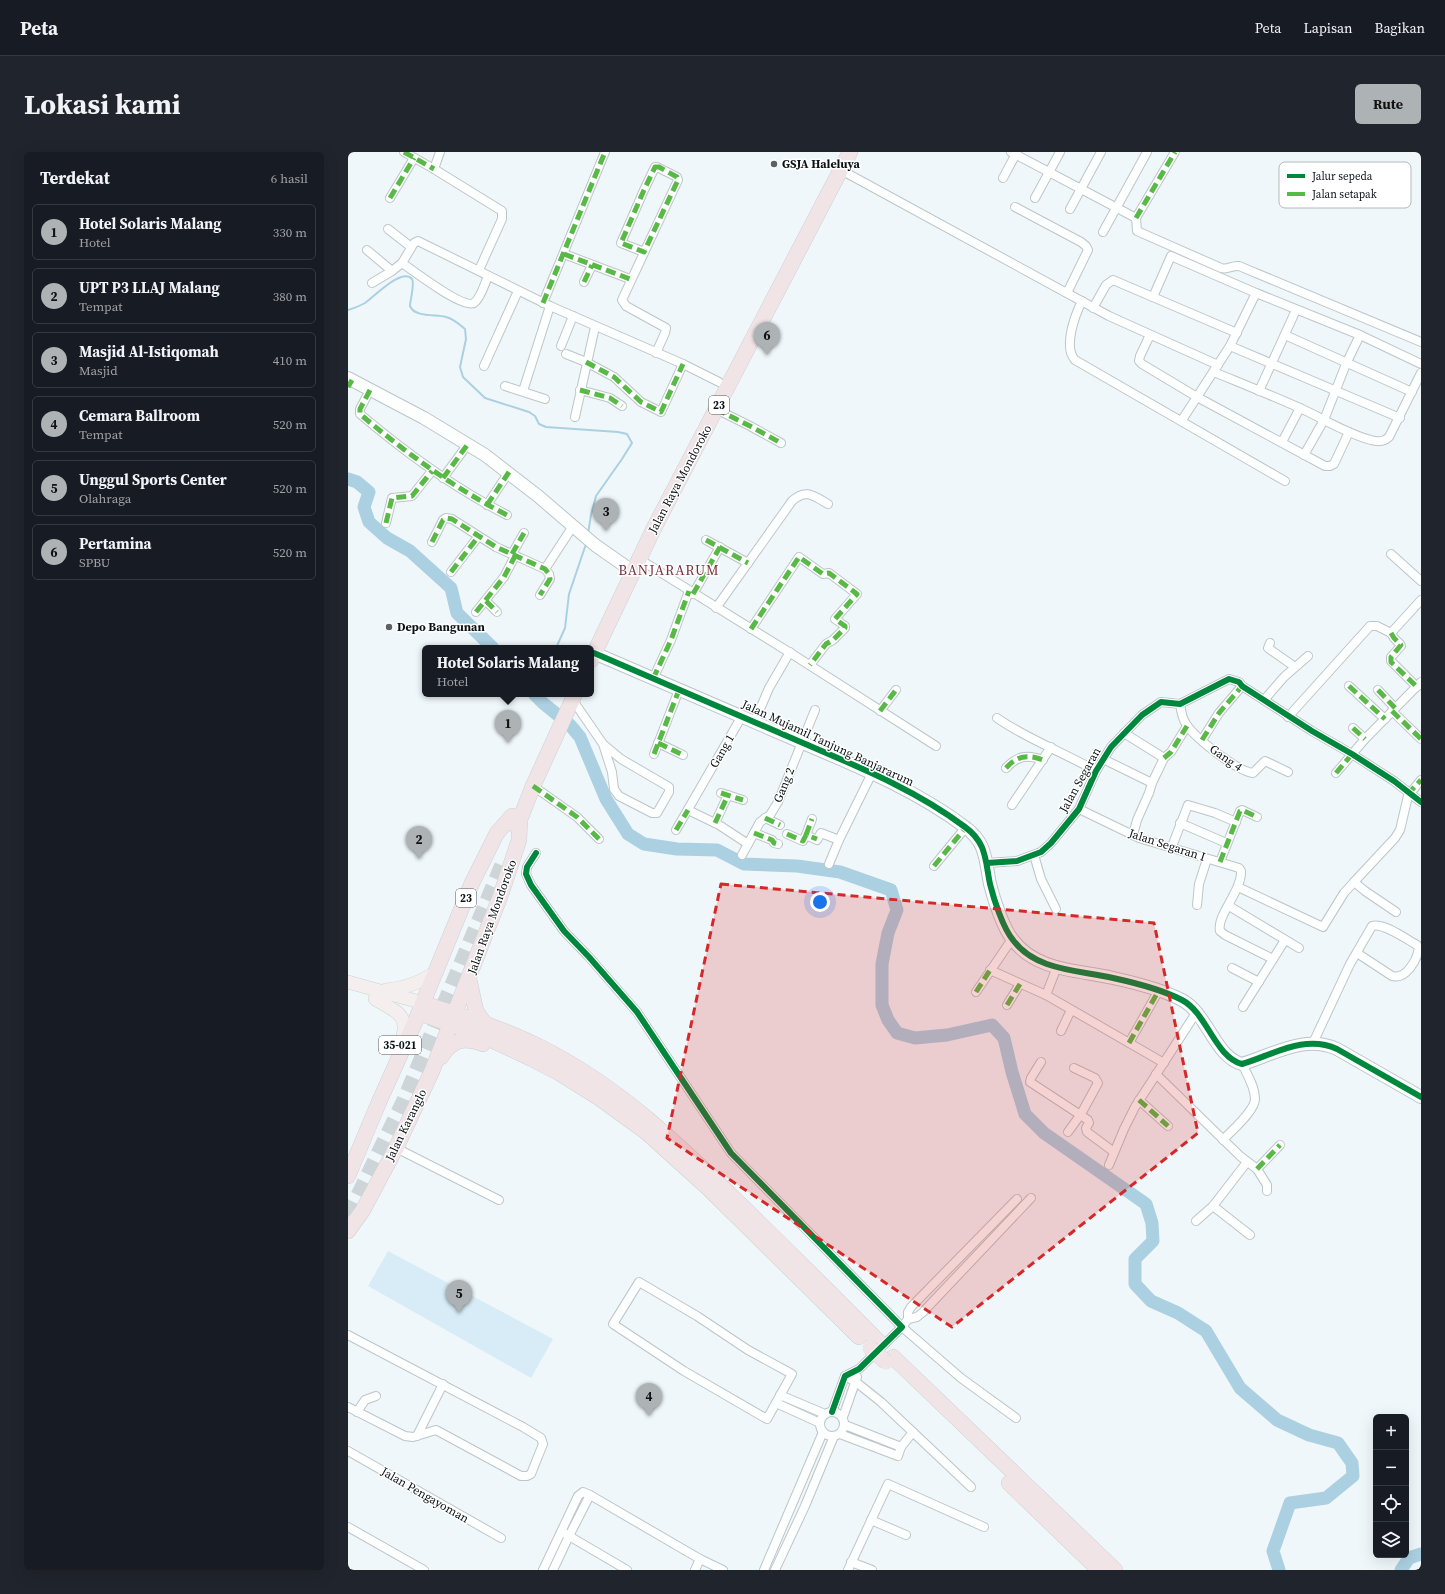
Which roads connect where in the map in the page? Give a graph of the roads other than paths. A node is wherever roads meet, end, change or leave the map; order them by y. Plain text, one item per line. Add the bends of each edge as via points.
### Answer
1 (404, 152) edge
2 (440, 152) edge
3 (604, 152) edge
4 (841, 152) edge
5 (850, 152) edge
6 (1060, 152) edge
7 (1102, 152) edge
8 (1147, 152) edge
9 (1175, 152) edge
10 (1015, 153) edge
11 (414, 158) junction
12 (434, 169) junction
13 (841, 170) junction
14 (1049, 172) junction
15 (1004, 178) dead end
16 (1081, 190) junction
17 (390, 198) dead end
18 (1035, 198) dead end
19 (1015, 207) dead end
20 (1116, 208) junction
21 (1070, 209) dead end
22 (1136, 218) junction
23 (388, 229) dead end
24 (1103, 232) dead end
25 (410, 247) junction
26 (1174, 248) junction
27 (366, 250) dead end
28 (644, 252) junction
29 (564, 254) junction
30 (1171, 256) junction
31 (402, 263) junction
32 (592, 265) junction
33 (479, 270) junction
34 (392, 271) junction
35 (488, 276) junction
36 (630, 279) junction
37 (584, 282) dead end
38 (372, 283) dead end
39 (518, 291) junction
40 (1067, 293) junction
41 (1256, 293) junction
42 (1153, 297) junction
43 (1082, 301) junction
44 (546, 304) junction
45 (1093, 308) junction
46 (1296, 310) junction
47 (573, 316) junction
48 (754, 325) junction
49 (595, 327) junction
50 (1237, 333) junction
51 (1150, 335) junction
52 (1285, 335) junction
53 (1360, 335) junction
54 (1421, 342) edge
55 (561, 346) dead end
56 (1230, 346) junction
57 (656, 353) junction
58 (566, 354) dead end
59 (586, 362) junction
60 (1272, 362) junction
61 (683, 364) junction
62 (1346, 364) junction
63 (1421, 364) edge
64 (734, 365) junction
65 (484, 366) dead end
66 (1216, 369) junction
67 (1421, 373) edge
68 (349, 382) edge
69 (719, 382) junction
70 (505, 386) dead end
71 (370, 390) junction
72 (580, 390) junction
73 (523, 391) junction
74 (1259, 391) junction
75 (1336, 391) junction
76 (1412, 392) junction
77 (1197, 397) junction
78 (545, 399) dead end
79 (622, 406) dead end
80 (1300, 408) junction
81 (716, 409) junction
82 (574, 417) dead end
83 (1400, 418) junction
84 (1182, 420) junction
85 (1324, 420) junction
86 (1349, 432) junction
87 (1282, 442) junction
88 (781, 443) dead end
89 (468, 444) junction
90 (1304, 455) junction
91 (432, 471) junction
92 (509, 472) junction
93 (443, 478) junction
94 (1285, 481) dead end
95 (828, 504) dead end
96 (487, 505) junction
97 (507, 515) dead end
98 (386, 523) dead end
99 (577, 530) junction
100 (524, 533) dead end
101 (478, 537) junction
102 (706, 540) dead end
103 (432, 542) dead end
104 (720, 547) junction
105 (1391, 554) dead end
106 (514, 555) junction
107 (639, 559) junction
108 (748, 563) junction
109 (625, 566) junction
110 (544, 569) junction
111 (451, 572) dead end
112 (1421, 581) edge
113 (691, 592) junction
114 (540, 594) dead end
115 (1421, 600) edge
116 (486, 601) junction
117 (716, 608) junction
118 (476, 612) dead end
119 (497, 612) dead end
120 (751, 629) junction
121 (1391, 632) junction
122 (1270, 643) dead end
123 (594, 645) edge
124 (594, 647) edge
125 (790, 652) junction
126 (594, 654) edge
127 (1308, 656) dead end
128 (810, 665) junction
129 (1295, 667) junction
130 (653, 678) junction
131 (1419, 684) edge
132 (1242, 686) junction
133 (1349, 686) dead end
134 (679, 690) junction
135 (896, 690) dead end
136 (1378, 690) dead end
137 (568, 700) edge
138 (1264, 700) junction
139 (1180, 704) junction
140 (1393, 709) junction
141 (815, 710) dead end
142 (880, 711) junction
143 (742, 716) junction
144 (1288, 717) junction
145 (996, 718) dead end
146 (1385, 719) junction
147 (755, 721) junction
148 (1187, 726) junction
149 (1353, 728) dead end
150 (553, 731) junction
151 (1124, 733) junction
152 (1365, 739) junction
153 (1421, 739) edge
154 (1202, 740) junction
155 (801, 742) junction
156 (658, 743) junction
157 (603, 744) junction
158 (936, 746) dead end
159 (1051, 747) junction
160 (654, 754) dead end
161 (1352, 754) junction
162 (683, 755) dead end
163 (1164, 758) junction
164 (621, 759) junction
165 (1103, 759) junction
166 (1043, 760) junction
167 (1006, 768) dead end
168 (1096, 770) junction
169 (612, 772) junction
170 (1288, 772) dead end
171 (872, 773) junction
172 (1336, 773) dead end
173 (1421, 780) edge
174 (1152, 783) junction
175 (533, 786) junction
176 (1409, 793) junction
177 (743, 800) dead end
178 (1421, 802) edge
179 (1012, 805) dead end
180 (1079, 809) junction
181 (688, 810) junction
182 (516, 817) junction
183 (1257, 817) dead end
184 (765, 818) junction
185 (812, 819) dead end
186 (1236, 822) junction
187 (715, 823) junction
188 (1180, 824) junction
189 (780, 825) dead end
190 (966, 827) junction
191 (676, 830) dead end
192 (754, 833) junction
193 (787, 834) dead end
194 (806, 835) junction
195 (1133, 835) junction
196 (599, 839) dead end
197 (839, 840) junction
198 (1224, 842) dead end
199 (748, 844) junction
200 (778, 844) dead end
201 (1171, 849) junction
202 (536, 853) dead end
203 (742, 855) dead end
204 (1034, 855) junction
205 (499, 859) tunnel mouth
206 (1207, 859) junction
207 (1220, 862) junction
208 (987, 863) junction
209 (829, 864) dead end
210 (934, 866) dead end
211 (1354, 882) junction
212 (1238, 886) junction
213 (1197, 905) dead end
214 (1228, 906) junction
215 (1056, 909) dead end
216 (1396, 912) dead end
217 (1012, 939) junction
218 (1285, 940) junction
219 (1300, 948) dead end
220 (1420, 948) edge
221 (1273, 959) junction
222 (1353, 959) junction
223 (1057, 967) junction
224 (1232, 968) dead end
225 (990, 970) junction
226 (437, 971) junction
227 (469, 979) junction
228 (348, 982) edge
229 (1259, 982) junction
230 (1020, 984) junction
231 (1159, 990) junction
232 (348, 992) edge
233 (976, 992) dead end
234 (377, 995) junction
235 (1046, 995) junction
236 (1007, 1005) dead end
237 (1243, 1007) dead end
238 (421, 1008) junction
239 (1070, 1010) junction
240 (1196, 1013) junction
241 (453, 1019) junction
242 (485, 1024) junction
243 (1061, 1031) dead end
244 (1129, 1043) junction
245 (1313, 1043) junction
246 (1041, 1062) dead end
247 (1247, 1062) junction
248 (1164, 1064) junction
249 (1074, 1068) dead end
250 (432, 1070) junction
251 (1156, 1074) junction
252 (1421, 1097) edge
253 (1139, 1100) junction
254 (379, 1102) junction
255 (1080, 1114) junction
256 (1168, 1126) dead end
257 (1068, 1132) dead end
258 (1223, 1140) junction
259 (1280, 1145) dead end
260 (396, 1148) junction
261 (1114, 1152) junction
262 (670, 1153) junction
263 (1247, 1162) junction
264 (1109, 1165) dead end
265 (1257, 1169) junction
266 (348, 1176) edge
267 (1267, 1190) dead end
268 (1031, 1198) dead end
269 (500, 1200) dead end
270 (1017, 1200) dead end
271 (1213, 1206) junction
272 (1196, 1221) dead end
273 (348, 1231) edge
274 (1250, 1235) dead end
275 (965, 1254) junction
276 (972, 1261) junction
277 (908, 1320) junction
278 (902, 1327) junction
279 (348, 1334) edge
280 (875, 1345) junction
281 (890, 1359) junction
282 (859, 1369) junction
283 (845, 1376) junction
284 (856, 1382) junction
285 (443, 1384) junction
286 (780, 1395) junction
287 (376, 1396) dead end
288 (776, 1403) junction
289 (348, 1407) edge
290 (357, 1412) junction
291 (828, 1413) junction
292 (1016, 1418) dead end
293 (425, 1421) junction
294 (844, 1421) junction
295 (820, 1423) junction
296 (436, 1430) junction
297 (823, 1432) junction
298 (913, 1432) junction
299 (837, 1435) junction
300 (417, 1436) junction
301 (901, 1447) junction
302 (348, 1451) edge
303 (971, 1487) dead end
304 (590, 1495) junction
305 (871, 1520) junction
306 (348, 1527) edge
307 (984, 1528) dead end
308 (561, 1532) junction
309 (906, 1535) dead end
310 (569, 1536) junction
311 (501, 1538) dead end
312 (700, 1559) junction
313 (853, 1567) edge
314 (424, 1570) edge
315 (543, 1570) edge
316 (554, 1570) edge
317 (627, 1570) edge
318 (695, 1570) edge
319 (723, 1570) edge
320 (764, 1570) edge
321 (775, 1570) edge
322 (872, 1570) edge
323 (1099, 1570) edge
324 (1115, 1570) edge

1 - 11 street
2 - 12 street
3 - 29 street
4 - 48 highway, Jalan Raya Mondoroko / 23
5 - 13 highway, Jalan Raya Mondoroko / 23
6 - 14 street
7 - 16 street
8 - 20 street
9 - 22 street
10 - 14 street
10 - 15 street
11 - 12 street
11 - 17 street
12 - 33 street via 502,211 503,216
13 - 40 street
13 - 48 highway, Jalan Raya Mondoroko / 23
14 - 16 street
14 - 18 street
16 - 20 street
16 - 21 street
19 - 40 street via 1086,246 1088,250
20 - 22 street
20 - 24 street
22 - 26 street via 1136,229 1139,232
23 - 25 street
25 - 31 street
25 - 33 street via 418,241
26 - 30 street
26 - 54 street via 1221,268 1239,266
27 - 34 street
28 - 28 street via 621,243 648,181 657,167 677,177 678,180
28 - 36 street
29 - 32 street
29 - 44 street
30 - 41 street
30 - 42 street
31 - 34 street
31 - 35 street via 457,300 469,304 477,299
32 - 36 street
32 - 37 street
33 - 35 street
34 - 38 street
35 - 39 street
36 - 57 street via 622,296 623,304 666,328
39 - 44 street
39 - 65 street
40 - 43 street
41 - 46 street
41 - 50 street
42 - 45 street via 1113,280 1106,285
42 - 50 street
43 - 45 street
43 - 84 street via 1073,324 1072,357
44 - 47 street
44 - 73 street
45 - 51 street
46 - 52 street
46 - 53 street
47 - 49 street
47 - 55 street
48 - 64 highway, Jalan Raya Mondoroko / 23
49 - 57 street
49 - 59 street
50 - 56 street
51 - 66 street
51 - 77 street via 1140,356 1140,363
52 - 60 street
52 - 62 street
53 - 62 street
53 - 63 street
56 - 60 street
56 - 66 street
57 - 61 street
58 - 59 street
59 - 61 street via 614,377 641,402 661,412
59 - 72 street
60 - 74 street
60 - 75 street
61 - 69 street
62 - 75 street
62 - 76 street
64 - 69 highway, Jalan Raya Mondoroko / 23
64 - 81 highway, Jalan Raya Mondoroko / 23
66 - 74 street
66 - 77 street
67 - 76 street
68 - 71 street
69 - 109 highway, Jalan Raya Mondoroko / 23
70 - 73 street
71 - 89 street
71 - 91 street via 360,414
72 - 79 street via 610,398
72 - 82 street
73 - 78 street
74 - 80 street
75 - 83 street
75 - 85 street
76 - 83 street
77 - 84 street
77 - 87 street
80 - 85 street
80 - 87 street
81 - 88 street
81 - 107 highway, Jalan Raya Mondoroko / 23
83 - 86 street via 1389,438 1383,441 1370,440
84 - 94 street
85 - 86 street
85 - 90 street
86 - 90 street via 1334,464 1325,466
87 - 90 street
89 - 92 street
89 - 93 street
91 - 93 street
91 - 98 street via 412,496 392,498
92 - 96 street
92 - 99 street
93 - 96 street
95 - 108 street via 806,494 796,497
96 - 97 street
99 - 109 street
99 - 110 street
100 - 106 street
101 - 103 street via 452,519 446,518 442,520
101 - 106 street
101 - 111 street
102 - 104 street
104 - 108 street
104 - 113 street
105 - 112 street
106 - 110 street
106 - 116 street via 504,577
107 - 113 street
107 - 124 highway, Jalan Raya Mondoroko / 23
108 - 117 street
109 - 123 highway, Jalan Raya Mondoroko / 23
110 - 114 street via 550,579
113 - 117 street
113 - 130 street
115 - 121 street
116 - 118 street
116 - 119 street
117 - 120 street
120 - 125 street
120 - 128 street via 801,555 823,574 829,573 857,594 835,619 845,628 826,644
121 - 131 street via 1401,645 1391,657 1392,662
121 - 144 street via 1374,626 1368,627
122 - 129 street via 1268,648
125 - 128 street
125 - 147 street via 769,688
126 - 130 street, Jalan Mujamil Tanjung Banjararum
127 - 129 street
128 - 142 street
129 - 138 street
130 - 134 street, Jalan Mujamil Tanjung Banjararum
131 - 140 street
132 - 138 street
132 - 139 street via 1238,681 1229,679
132 - 154 street via 1219,713
133 - 146 street
134 - 143 street, Jalan Mujamil Tanjung Banjararum
134 - 156 street
135 - 142 street
136 - 140 street
137 - 150 highway, Jalan Raya Mondoroko
137 - 157 street
138 - 144 street
139 - 148 street, Gang 4 via 1182,718
139 - 151 street, Jalan Segaran via 1164,701 1159,703
140 - 146 street
140 - 153 street
141 - 155 street, Gang 2
142 - 158 street
143 - 147 street, Jalan Mujamil Tanjung Banjararum
143 - 181 street, Gang 1
144 - 161 street
145 - 159 street via 1020,733
146 - 152 street
147 - 155 street, Jalan Mujamil Tanjung Banjararum
148 - 154 street, Gang 4
148 - 163 street via 1171,752
149 - 152 street
150 - 175 highway, Jalan Raya Mondoroko
150 - 182 highway, Jalan Raya Mondoroko
151 - 163 street
151 - 165 street, Jalan Segaran
152 - 161 street
154 - 170 street, Gang 4 via 1247,772 1255,772 1265,761
155 - 171 street, Jalan Mujamil Tanjung Banjararum
155 - 184 street, Gang 2 via 778,802
156 - 160 street
156 - 162 street
157 - 164 street
157 - 169 street
159 - 166 street
159 - 168 street
161 - 172 street
161 - 176 street
163 - 174 street
164 - 169 street
164 - 169 street via 669,787 660,810 656,814 652,813 619,796 614,789
165 - 168 street, Jalan Segaran
165 - 174 street
166 - 167 street via 1021,757
166 - 179 street
168 - 180 street, Jalan Segaran
171 - 190 street, Jalan Mujamil Tanjung Banjararum via 929,803
171 - 197 street
173 - 176 street
174 - 195 street
175 - 182 highway, Jalan Raya Mondoroko
175 - 196 street via 577,817
176 - 178 street
176 - 211 street via 1400,830
177 - 187 street via 725,794
180 - 195 street, Jalan Segaran I
180 - 204 street, Jalan Segaran via 1051,843
181 - 187 street
181 - 191 street, Gang 1
182 - 205 highway, Jalan Raya Mondoroko
182 - 226 highway, 23 via 500,828 492,843 472,883
182 - 227 highway, Jalan Raya Mondoroko via 519,840
183 - 186 street via 1241,810
184 - 189 street
184 - 192 street, Gang 2
185 - 194 street
186 - 188 street via 1189,805
186 - 207 street
187 - 199 street
188 - 198 street
188 - 201 street
190 - 208 street, Jalan Mujamil Tanjung Banjararum via 979,841
190 - 210 street
192 - 199 street, Gang 2
192 - 200 street
193 - 194 street via 803,841
194 - 197 street via 817,840 820,833 823,833
195 - 201 street, Jalan Segaran I
197 - 209 street
199 - 203 street, Gang 2
201 - 206 street, Jalan Segaran I
202 - 278 street via 527,867 526,874 531,885 564,931 637,1012 731,1154
204 - 208 street, Jalan Segaran via 1017,861
204 - 215 street via 1041,879
206 - 207 street, Jalan Segaran I
206 - 213 street via 1199,884
207 - 212 street, Jalan Segaran I via 1240,870
208 - 217 street, Jalan Mujamil Tanjung Banjararum via 996,906
211 - 212 street via 1323,927
211 - 216 street
212 - 214 street
214 - 218 street
214 - 221 street via 1220,922 1220,931
217 - 223 street, Jalan Mujamil Tanjung Banjararum via 1035,960
217 - 225 street
218 - 219 street
218 - 221 street
220 - 222 street via 1405,974 1397,977
220 - 222 street via 1385,927 1377,925 1370,928
221 - 229 street
222 - 245 street
223 - 231 street, Jalan Mujamil Tanjung Banjararum
223 - 235 street
224 - 229 street
225 - 230 street
225 - 233 street
226 - 234 main road, 35-021 via 424,980
226 - 238 highway, 23
227 - 241 highway, Jalan Raya Mondoroko
227 - 242 highway via 476,1011
228 - 234 main road, 35-021
229 - 237 street
230 - 235 street
230 - 236 street
231 - 240 street, Jalan Mujamil Tanjung Banjararum via 1182,1000
231 - 244 street
232 - 234 main road, 35-021
234 - 238 main road, 35-021
234 - 254 main road, 35-021 via 399,1012 404,1023 403,1036
235 - 239 street
238 - 241 highway
238 - 254 highway
239 - 243 street
239 - 244 street
240 - 247 street, Jalan Mujamil Tanjung Banjararum via 1226,1054 1235,1062
240 - 248 street
241 - 242 highway
241 - 250 highway, Jalan Karanglo
241 - 262 highway via 560,1073 646,1132
242 - 280 highway via 544,1049 578,1068 653,1123 829,1292
244 - 248 street
245 - 247 street via 1297,1045
245 - 252 street via 1337,1049
246 - 255 street via 1030,1082
247 - 258 street via 1255,1093 1255,1104
248 - 251 street
249 - 255 street via 1098,1082
250 - 260 highway, Jalan Karanglo
250 - 262 highway via 449,1047 458,1041 477,1042 493,1047 555,1076 654,1146
251 - 253 street
251 - 258 street
253 - 256 street
253 - 261 street
254 - 266 highway
255 - 257 street
255 - 261 street via 1088,1120 1087,1132
258 - 263 street
259 - 265 street
260 - 269 street
260 - 273 highway, Jalan Karanglo via 363,1210
261 - 264 street
262 - 280 highway
263 - 265 street
263 - 271 street
265 - 267 street via 1267,1185
268 - 276 street
270 - 275 street
271 - 272 street
271 - 274 street
275 - 276 street
275 - 277 street via 911,1307
276 - 277 street via 917,1317
277 - 278 street
278 - 282 street
278 - 292 street via 961,1378
279 - 285 street
280 - 281 highway, bridge
281 - 323 highway
281 - 324 highway
282 - 283 street
282 - 284 street
283 - 284 street
283 - 291 street
284 - 294 street
284 - 298 street
285 - 293 street
285 - 296 street via 538,1436 543,1444 531,1474 521,1476
286 - 288 street
286 - 288 street via 792,1374 748,1350 639,1282 613,1324 684,1371 768,1419
286 - 291 street
287 - 290 street via 365,1400
288 - 295 street
289 - 290 street
290 - 300 street via 405,1436
291 - 294 street via 839,1413
291 - 295 street
293 - 296 street
293 - 300 street
294 - 299 street via 843,1430
294 - 301 street
295 - 297 street
296 - 300 street
297 - 299 street via 829,1436
297 - 320 street
298 - 301 street
298 - 303 street
299 - 301 street via 898,1456
299 - 321 street
302 - 311 street, Jalan Pengayoman
304 - 308 street via 580,1493
304 - 310 street
304 - 312 street
305 - 307 street via 888,1484
305 - 309 street
305 - 313 street
306 - 314 street
308 - 310 street
308 - 315 street
310 - 316 street
310 - 317 street
312 - 318 street
312 - 319 street
313 - 322 street

